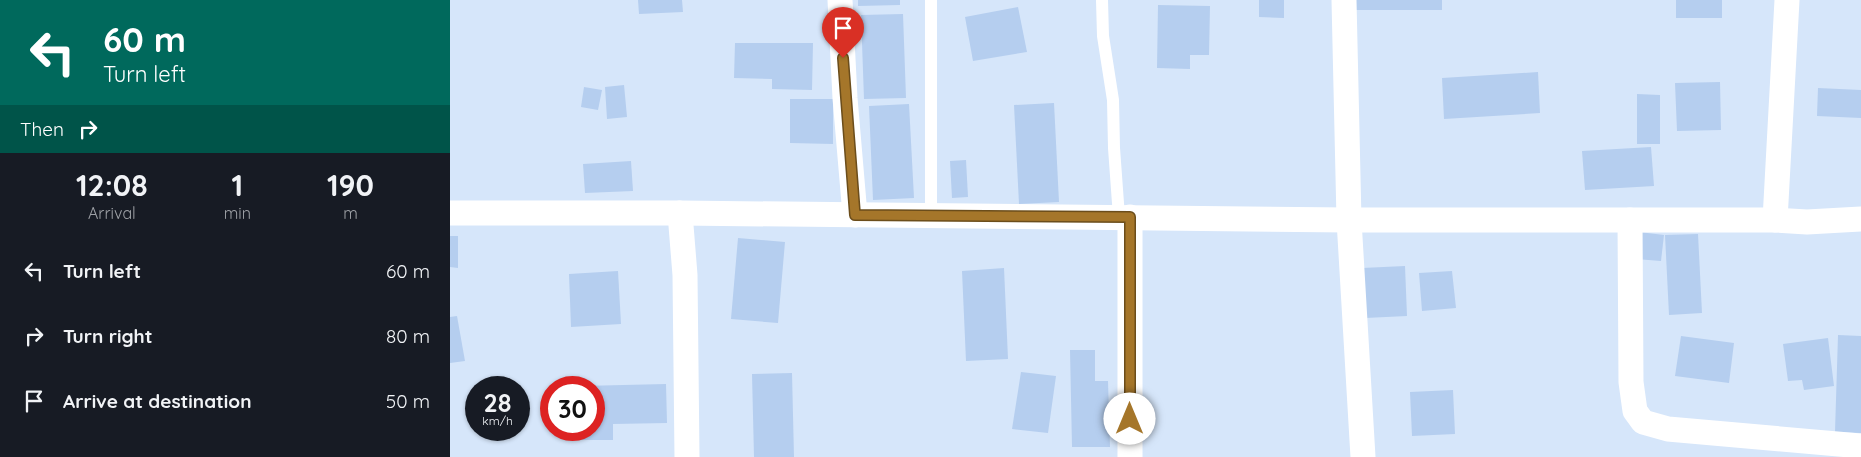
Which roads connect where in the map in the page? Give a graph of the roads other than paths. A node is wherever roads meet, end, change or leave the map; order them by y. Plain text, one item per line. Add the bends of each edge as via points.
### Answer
1 (840, 0) edge
2 (931, 0) edge
3 (1102, 0) edge
4 (1344, 0) edge
5 (1787, 0) edge
6 (450, 213) edge
7 (680, 213) junction
8 (855, 215) junction
9 (931, 215) junction
10 (1125, 217) junction
11 (1861, 219) edge
12 (1349, 220) junction
13 (1630, 220) junction
14 (1775, 220) junction
15 (1861, 446) edge
16 (687, 457) edge
17 (1130, 457) edge
18 (1363, 457) edge

1 - 8 street
2 - 9 lane
3 - 10 lane via 1103,36 1113,100 1114,148
4 - 12 street
5 - 14 street
6 - 7 street
7 - 8 street
7 - 16 street via 685,275
8 - 9 street
9 - 10 street
10 - 12 street
10 - 17 street
11 - 14 street
12 - 13 street
12 - 18 street
13 - 14 street
13 - 15 street via 1631,382 1635,411 1643,422 1668,428

